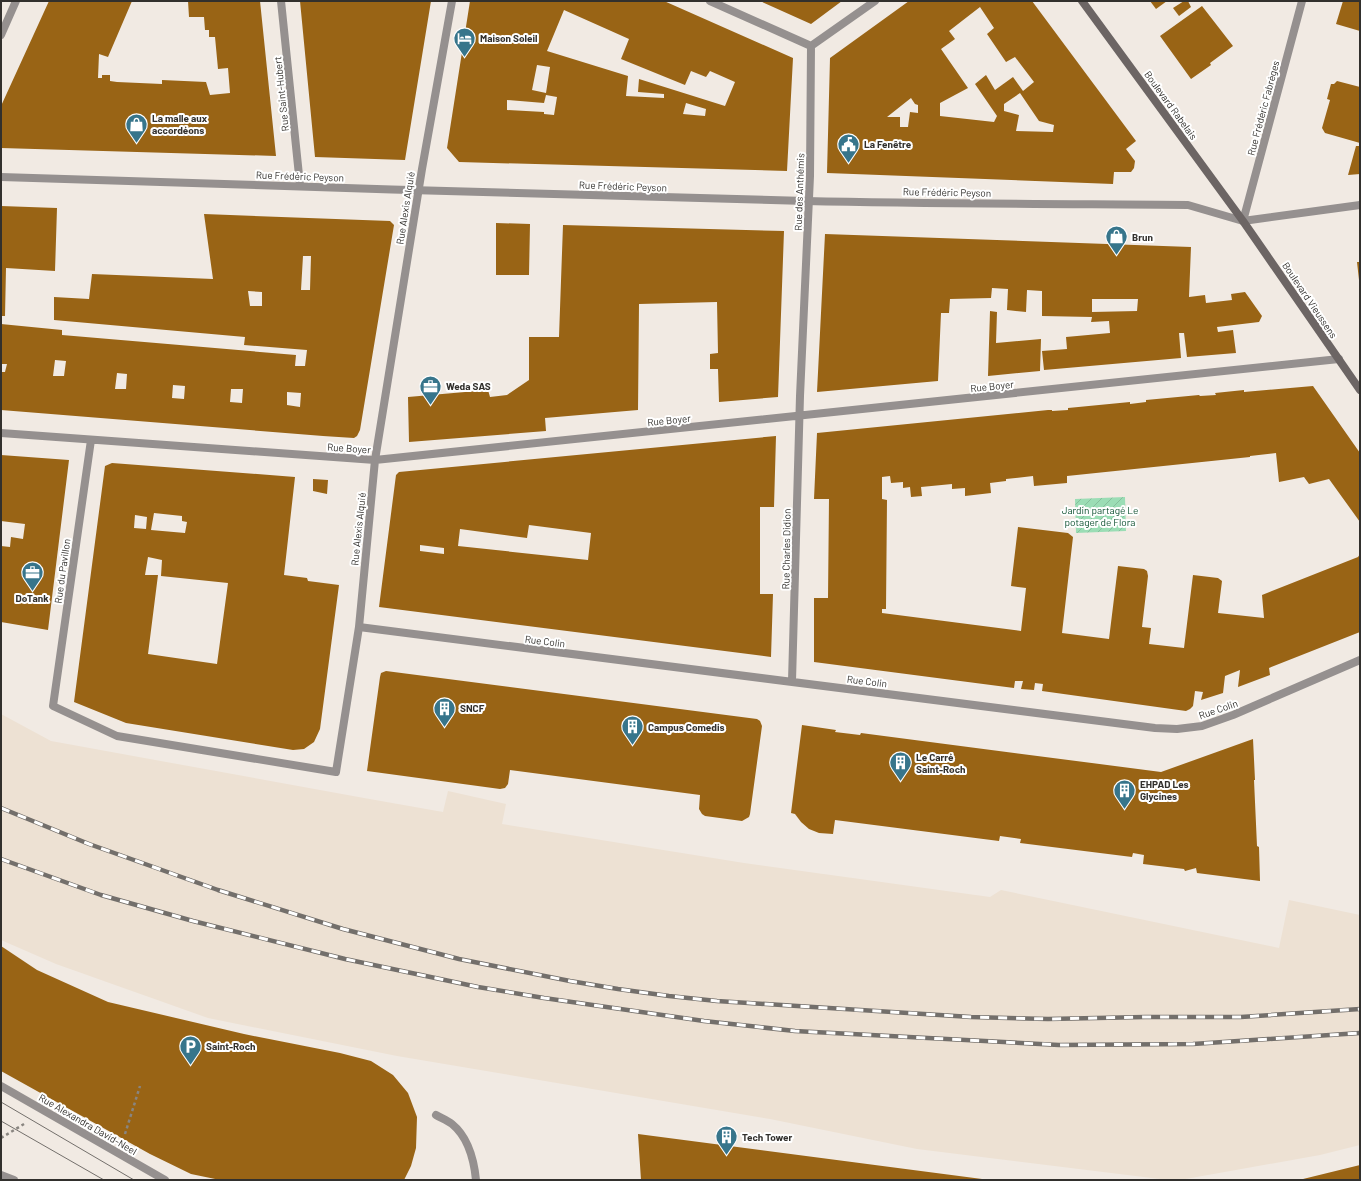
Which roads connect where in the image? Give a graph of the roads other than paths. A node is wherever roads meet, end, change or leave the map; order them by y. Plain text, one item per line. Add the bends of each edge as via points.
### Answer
1 (16, 1) edge
2 (281, 1) edge
3 (452, 1) edge
4 (710, 1) edge
5 (874, 1) edge
6 (1082, 1) edge
7 (1302, 1) edge
8 (1, 35) edge
9 (811, 46) junction
10 (1, 177) edge
11 (300, 185) junction
12 (418, 190) junction
13 (809, 201) junction
14 (1360, 205) edge
15 (1243, 220) junction
16 (1339, 359) junction
17 (1360, 390) edge
18 (799, 416) junction
19 (1, 433) edge
20 (91, 440) junction
21 (375, 460) junction
22 (359, 627) junction
23 (1360, 660) edge
24 (792, 682) junction
25 (53, 706) joint
26 (1, 1086) edge
27 (436, 1115) dead end
28 (1, 1175) edge
29 (14, 1180) edge
30 (165, 1180) edge
31 (476, 1180) edge

1 - 8 street
2 - 11 street, Rue Saint-Hubert
3 - 12 street, Rue Alexis Alquié
4 - 9 street
5 - 9 street
6 - 15 main road, Boulevard Rabelais
7 - 15 street, Rue Frédéric Fabrèges
9 - 13 street, Rue des Anthémis
10 - 11 street, Rue Frédéric Peyson
11 - 12 street, Rue Frédéric Peyson
12 - 13 street, Rue Frédéric Peyson
12 - 21 street, Rue Alexis Alquié
13 - 15 street, Rue Frédéric Peyson via 1188,205
13 - 18 street, Rue des Anthémis
14 - 15 street
15 - 16 main road, Boulevard Vieussens
16 - 17 main road, Boulevard Vieussens
16 - 18 street, Rue Boyer
18 - 21 street, Rue Boyer
18 - 24 street, Rue Charles Didion
19 - 20 street, Rue Boyer
20 - 21 street, Rue Boyer
20 - 25 street, Rue du Pavillon
21 - 22 street, Rue Alexis Alquié
22 - 24 street, Rue Colin
22 - 25 street, Rue Alexis Alquié via 336,772 117,736
23 - 24 street, Rue Colin via 1233,715 1202,726 1177,729
26 - 30 street, Rue Alexandra David-Neel
27 - 31 street via 452,1124 461,1134 470,1149
28 - 29 street

